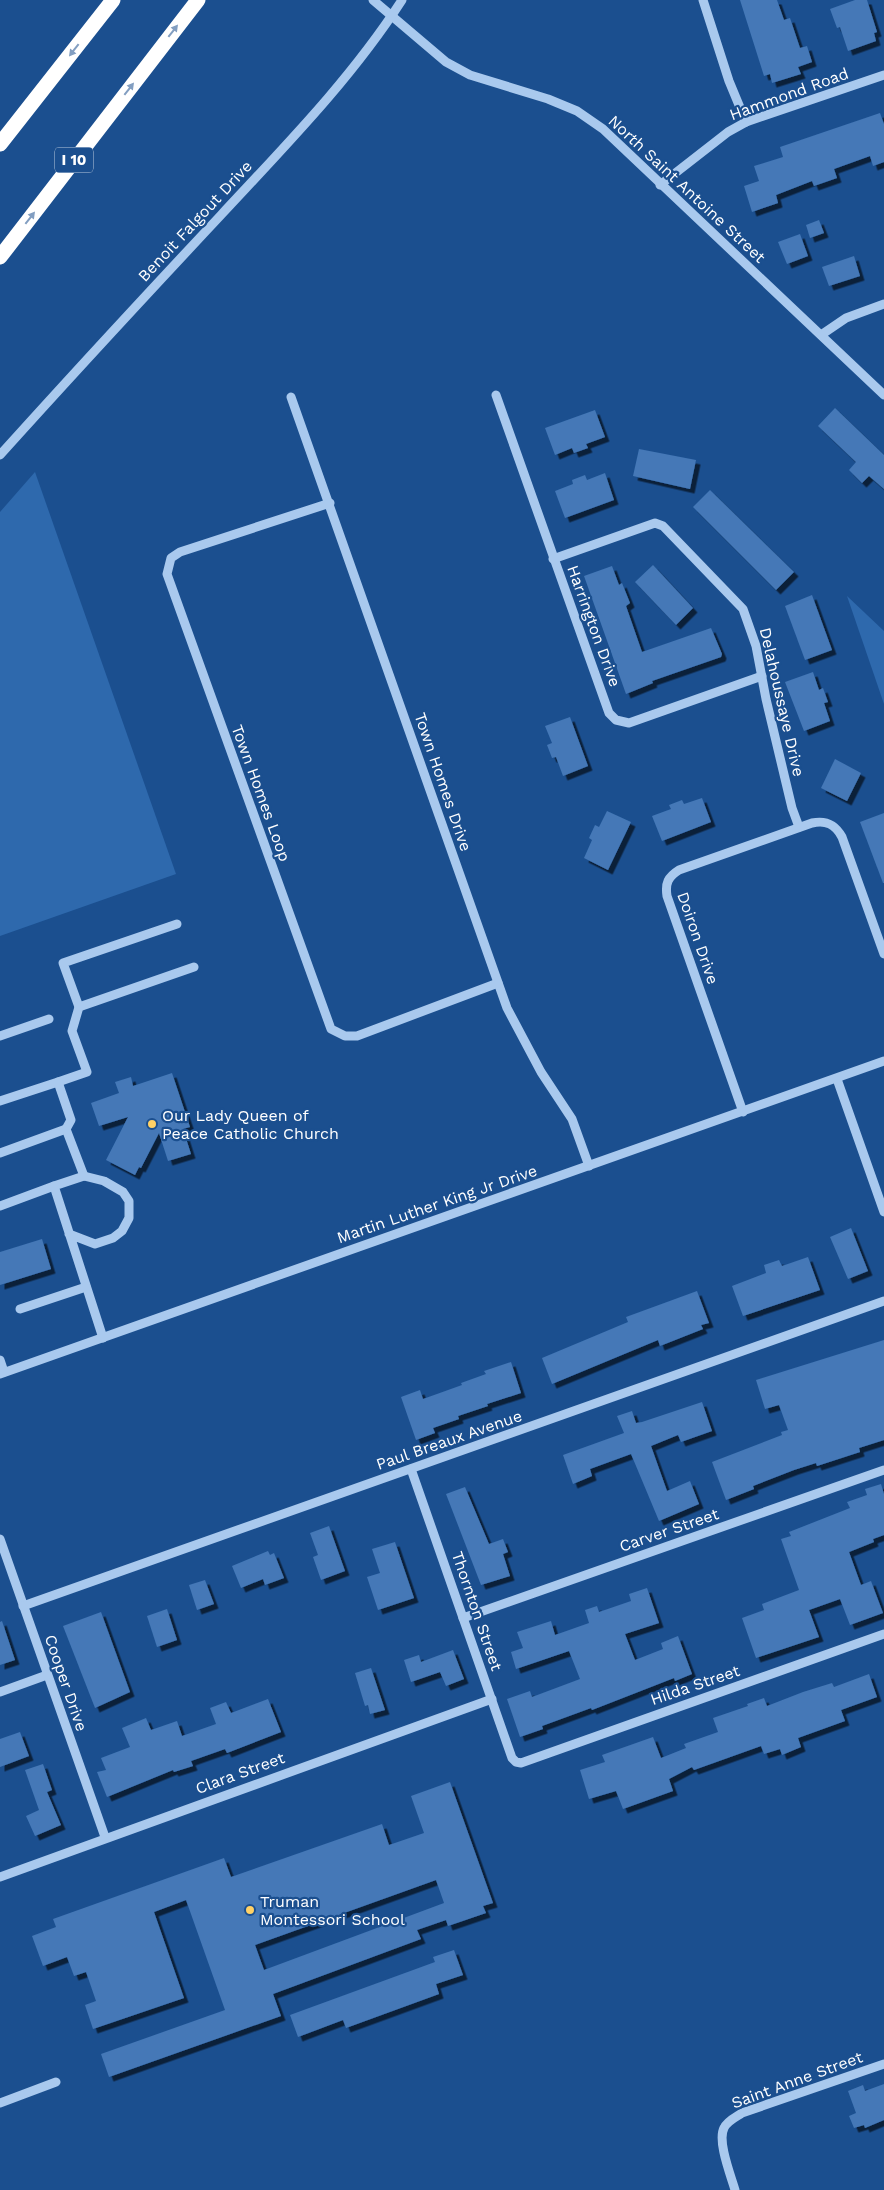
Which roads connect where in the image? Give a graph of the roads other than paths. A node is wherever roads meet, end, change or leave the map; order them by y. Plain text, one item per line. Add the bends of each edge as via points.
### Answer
1 (198, 0) edge
2 (373, 0) edge
3 (402, 0) edge
4 (703, 0) edge
5 (108, 6) edge
6 (391, 17) junction
7 (884, 75) edge
8 (746, 122) junction
9 (0, 144) edge
10 (660, 185) junction
11 (0, 257) edge
12 (884, 304) edge
13 (821, 335) junction
14 (496, 395) dead end
15 (884, 395) edge
16 (292, 397) dead end
17 (0, 455) edge
18 (330, 503) junction
19 (553, 559) junction
20 (762, 676) junction
21 (799, 827) junction
22 (177, 924) dead end
23 (884, 954) edge
24 (194, 967) dead end
25 (498, 983) junction
26 (79, 1007) junction
27 (49, 1019) dead end
28 (0, 1036) edge
29 (884, 1061) edge
30 (837, 1079) junction
31 (58, 1082) junction
32 (0, 1101) edge
33 (743, 1112) junction
34 (66, 1129) junction
35 (0, 1153) edge
36 (589, 1166) junction
37 (84, 1176) junction
38 (54, 1186) junction
39 (0, 1206) edge
40 (884, 1212) edge
41 (69, 1234) junction
42 (86, 1287) junction
43 (884, 1301) edge
44 (20, 1310) dead end
45 (103, 1338) junction
46 (0, 1360) edge
47 (2, 1373) edge
48 (411, 1469) junction
49 (884, 1470) edge
50 (0, 1539) edge
51 (23, 1606) junction
52 (463, 1618) junction
53 (884, 1634) edge
54 (48, 1675) junction
55 (0, 1692) edge
56 (492, 1699) junction
57 (516, 1762) joint
58 (105, 1837) junction
59 (0, 1877) edge
60 (884, 2064) edge
61 (56, 2082) dead end
62 (0, 2102) edge
63 (735, 2190) edge

11 -> 1 highway, I 10
2 - 6 street, North Saint Antoine Street
3 - 6 street, Benoit Falgout Drive
4 - 8 street
5 -> 9 highway
6 - 10 street, North Saint Antoine Street via 446,62 470,75 548,99 577,112 603,129
6 - 17 street, Benoit Falgout Drive via 314,116
7 - 8 street, Hammond Road
8 - 10 street, Hammond Road via 728,132
10 - 13 street, North Saint Antoine Street
12 - 13 street via 846,318
13 - 15 street, North Saint Antoine Street
14 - 19 street, Harrington Drive
16 - 18 street, Town Homes Drive
18 - 25 street, Town Homes Drive
18 - 25 street, Town Homes Loop via 180,552 171,558 167,574 331,1029 345,1036 357,1036
19 - 20 street, Delahoussaye Drive via 647,524 663,526 743,609
19 - 20 street, Harrington Drive via 609,713 616,720 629,722
20 - 21 street, Delahoussaye Drive via 787,790
21 - 23 street via 822,821 839,830
21 - 33 street, Doiron Drive via 679,870 667,882 667,896
22 - 26 street via 62,963
24 - 26 street
25 - 36 street, Town Homes Drive via 517,1029 572,1119
26 - 31 street via 72,1031 87,1072
27 - 28 street
29 - 30 street, Martin Luther King Jr Drive
30 - 33 street, Martin Luther King Jr Drive
30 - 40 street
31 - 32 street
31 - 34 street via 70,1120
33 - 36 street, Martin Luther King Jr Drive
34 - 35 street
34 - 37 street
36 - 45 street, Martin Luther King Jr Drive
37 - 38 street
37 - 41 street via 104,1181 123,1192 130,1201 129,1218 122,1231 105,1242 95,1244
38 - 39 street
38 - 41 street
41 - 42 street
42 - 44 street
42 - 45 street
43 - 48 street, Paul Breaux Avenue
45 - 47 street, Martin Luther King Jr Drive
46 - 47 street
48 - 51 street, Paul Breaux Avenue
48 - 52 street, Thornton Street
49 - 52 street, Carver Street
50 - 51 street, Cooper Drive
51 - 54 street, Cooper Drive
52 - 56 street, Thornton Street
53 - 57 street, Hilda Street
54 - 55 street
54 - 58 street, Cooper Drive
56 - 57 street, Thornton Street
56 - 58 street, Clara Street
58 - 59 street, Clara Street
60 - 63 street, Saint Anne Street via 735,2117 724,2128 722,2142
61 - 62 street

